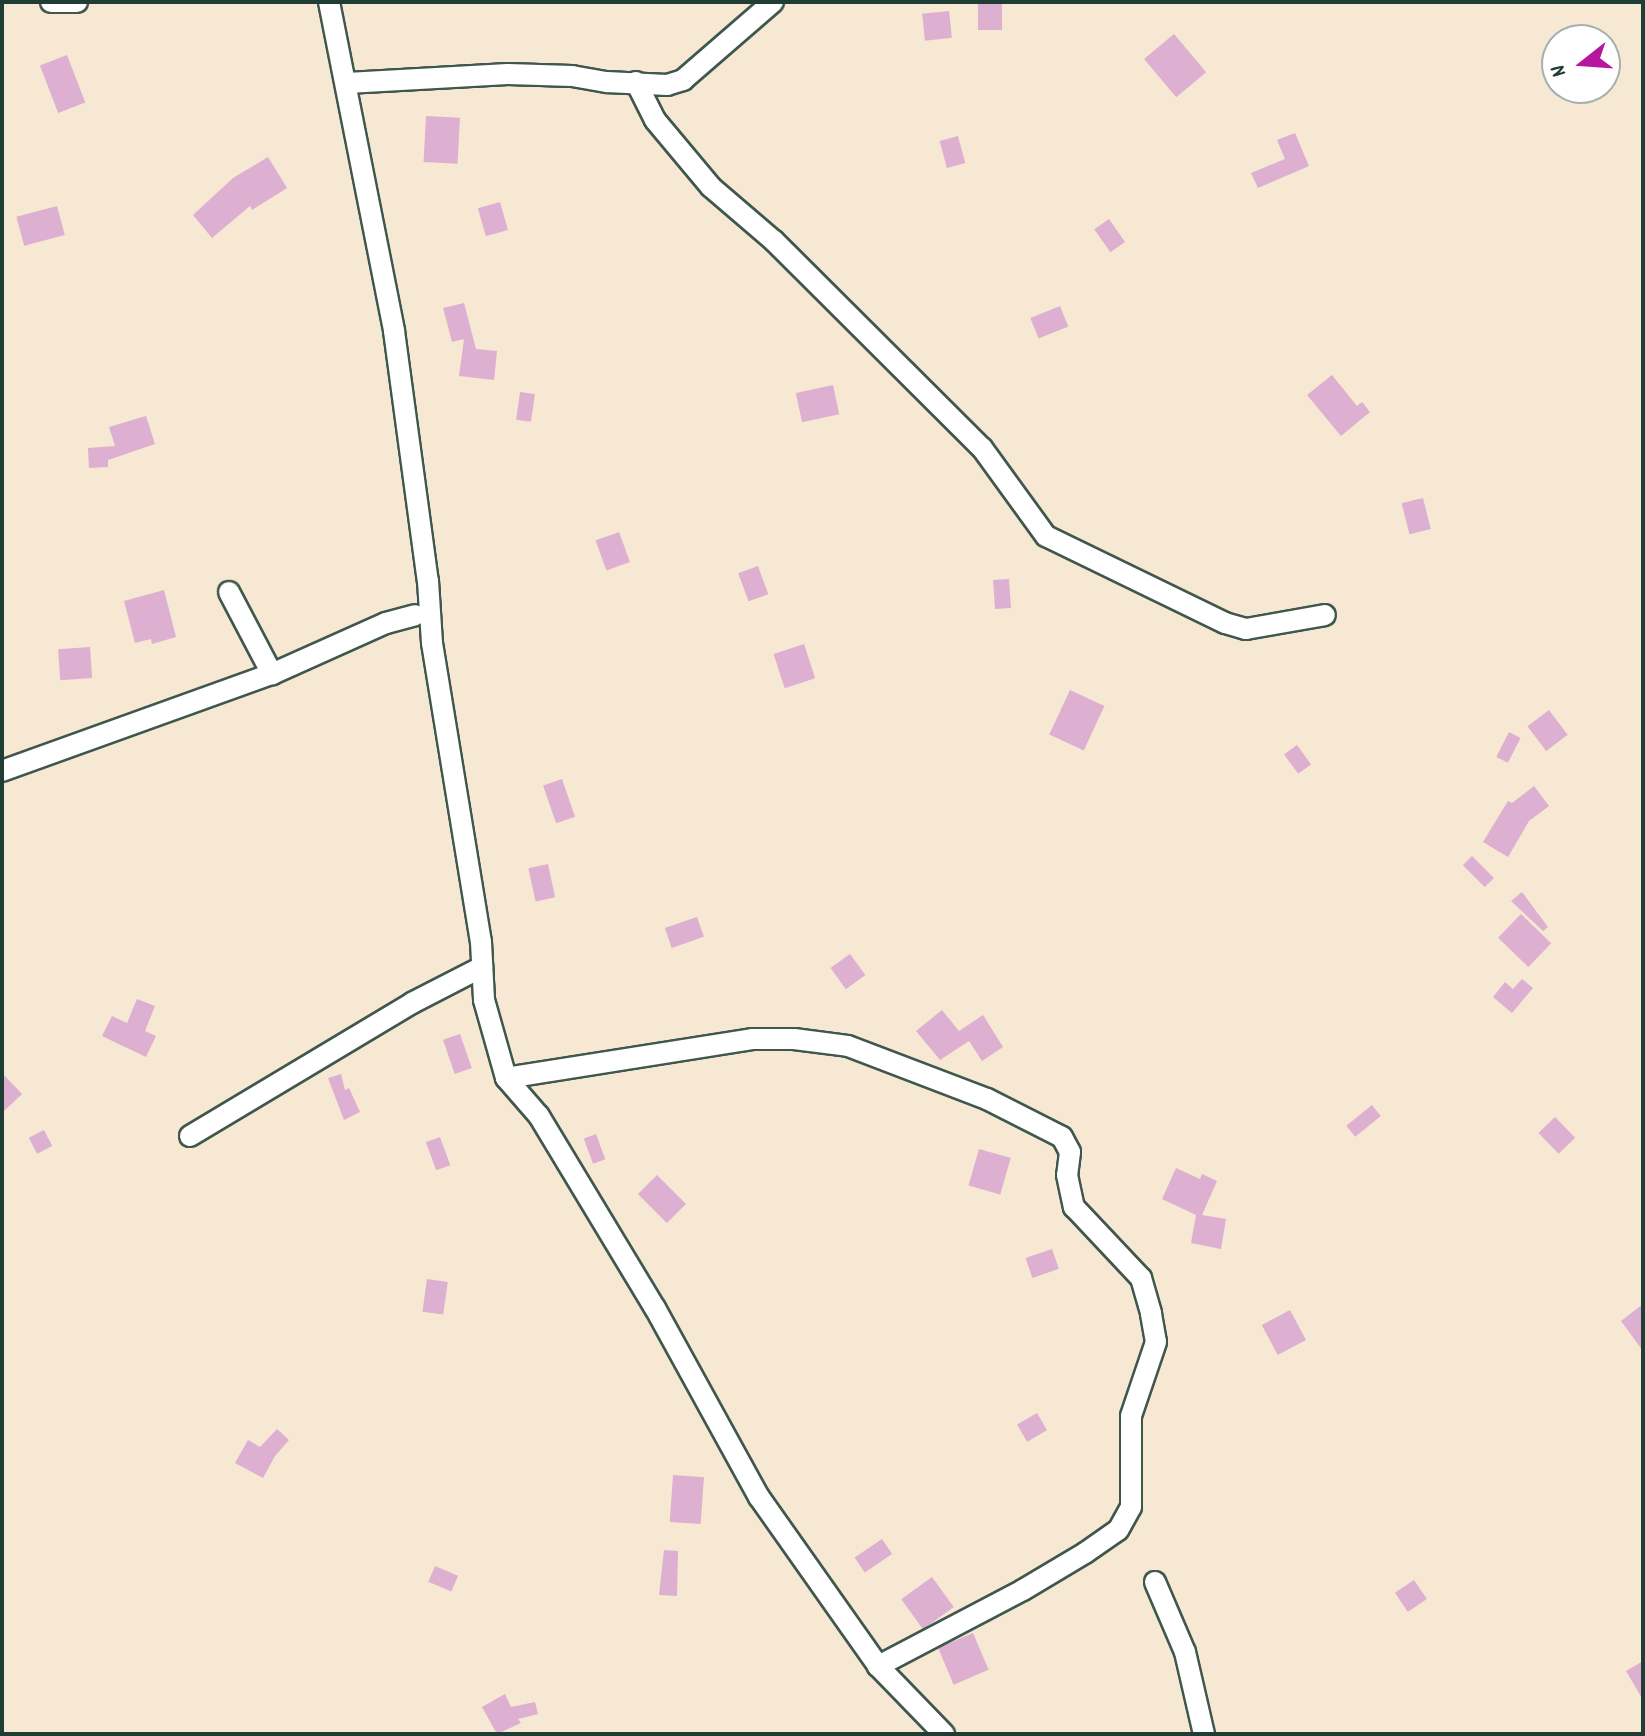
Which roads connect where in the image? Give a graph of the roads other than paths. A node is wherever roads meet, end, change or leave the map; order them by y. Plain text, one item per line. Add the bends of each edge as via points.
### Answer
1 (51, 2) edge
2 (77, 2) edge
3 (329, 2) edge
4 (773, 2) edge
5 (636, 82) junction
6 (347, 83) junction
7 (428, 581) junction
8 (229, 592) dead end
9 (415, 615) junction
10 (1325, 615) dead end
11 (432, 643) junction
12 (272, 674) junction
13 (2, 771) edge
14 (482, 967) junction
15 (506, 1078) junction
16 (190, 1136) dead end
17 (1155, 1582) dead end
18 (878, 1666) junction
19 (944, 1734) edge
20 (1204, 1734) edge

1 - 2 street
3 - 6 street
4 - 5 street via 683,80 667,85
5 - 6 street via 508,74
5 - 10 street via 655,120 711,187 774,241 982,448 1046,536 1246,629
6 - 7 street via 394,331
7 - 9 street
7 - 11 street
8 - 12 street
9 - 11 street
9 - 12 street
11 - 14 street
12 - 13 street
14 - 15 street via 484,1000
14 - 16 street
15 - 18 street via 539,1116 647,1295 759,1497
15 - 18 street via 752,1039 794,1039 848,1046 987,1099 1062,1137 1070,1152 1067,1175 1074,1207 1141,1278 1151,1314 1156,1342 1131,1416 1131,1507 1118,1530 1085,1553
17 - 20 street via 1185,1652
18 - 19 street

